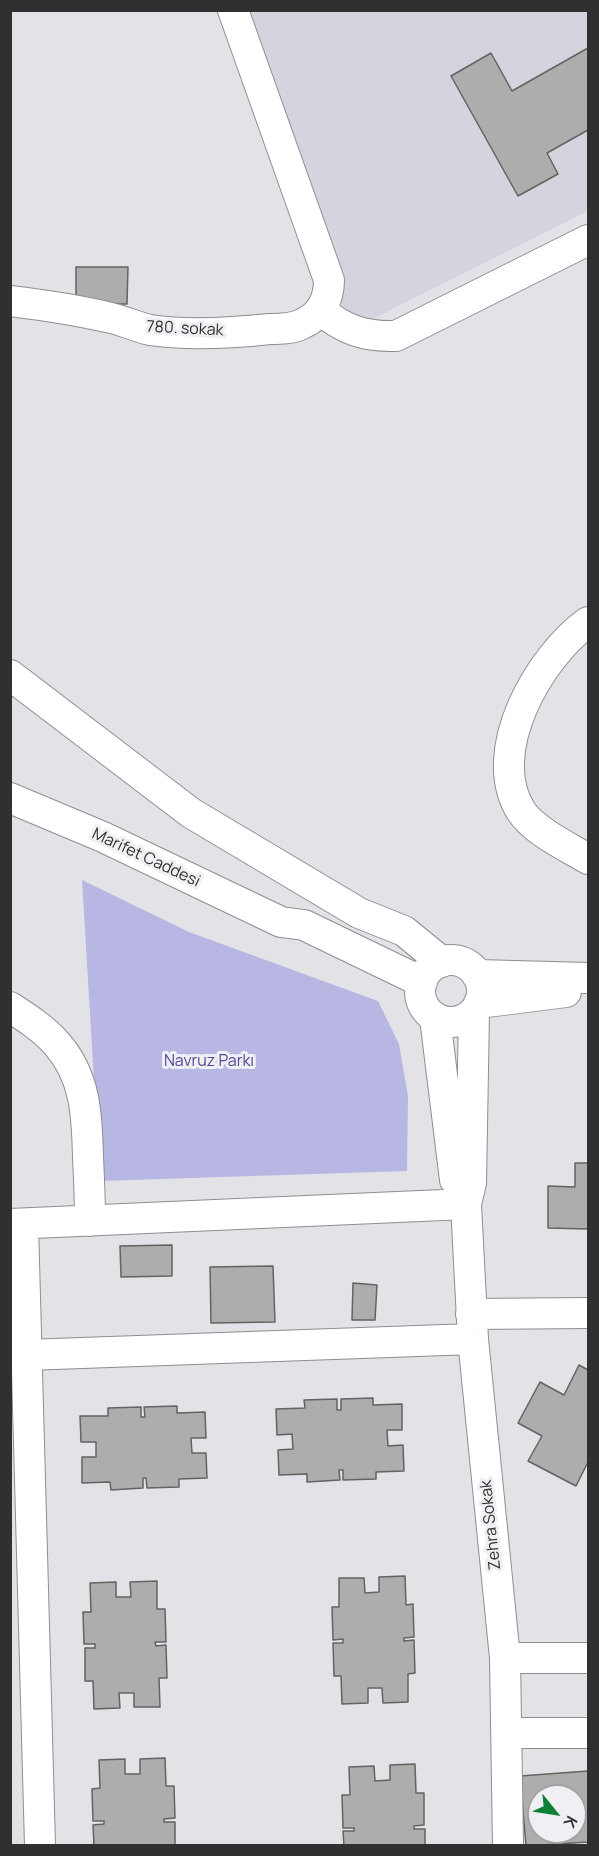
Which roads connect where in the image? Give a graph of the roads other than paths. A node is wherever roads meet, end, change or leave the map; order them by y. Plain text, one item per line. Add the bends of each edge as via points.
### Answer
1 (233, 10) edge
2 (588, 240) edge
3 (10, 301) edge
4 (321, 310) junction
5 (588, 622) edge
6 (10, 675) edge
7 (10, 798) edge
8 (588, 859) edge
9 (588, 978) edge
10 (429, 987) junction
11 (588, 989) edge
12 (477, 997) junction
13 (10, 1007) edge
14 (466, 1204) junction
15 (90, 1221) junction
16 (16, 1224) edge
17 (588, 1312) edge
18 (472, 1326) junction
19 (26, 1355) junction
20 (505, 1658) junction
21 (588, 1658) edge
22 (506, 1733) junction
23 (588, 1733) edge
24 (40, 1845) edge
25 (508, 1845) edge

1 - 4 street via 329,280
2 - 4 street via 396,336 353,331
3 - 4 street, 780. sokak via 76,310 150,329 186,332 289,328 307,322
5 - 8 street via 561,646 534,682 517,724 508,768 514,798 531,823
6 - 10 street via 191,813 359,913 404,930
7 - 10 street, Marifet Caddesi via 103,837 281,922 296,935
9 - 12 street
10 - 12 street via 445,1022 466,1018
10 - 12 street via 452,961 462,963 470,968
10 - 14 street via 456,1188
11 - 12 street
12 - 14 street via 471,1183
13 - 15 street via 58,1044 78,1076 87,1114
14 - 15 street
14 - 18 street, Zehra Sokak
15 - 16 street
16 - 19 street
17 - 18 street
18 - 19 street
18 - 20 street, Zehra Sokak
19 - 24 street
20 - 21 street
20 - 22 street, Zehra Sokak
22 - 23 street
22 - 25 street, Zehra Sokak

